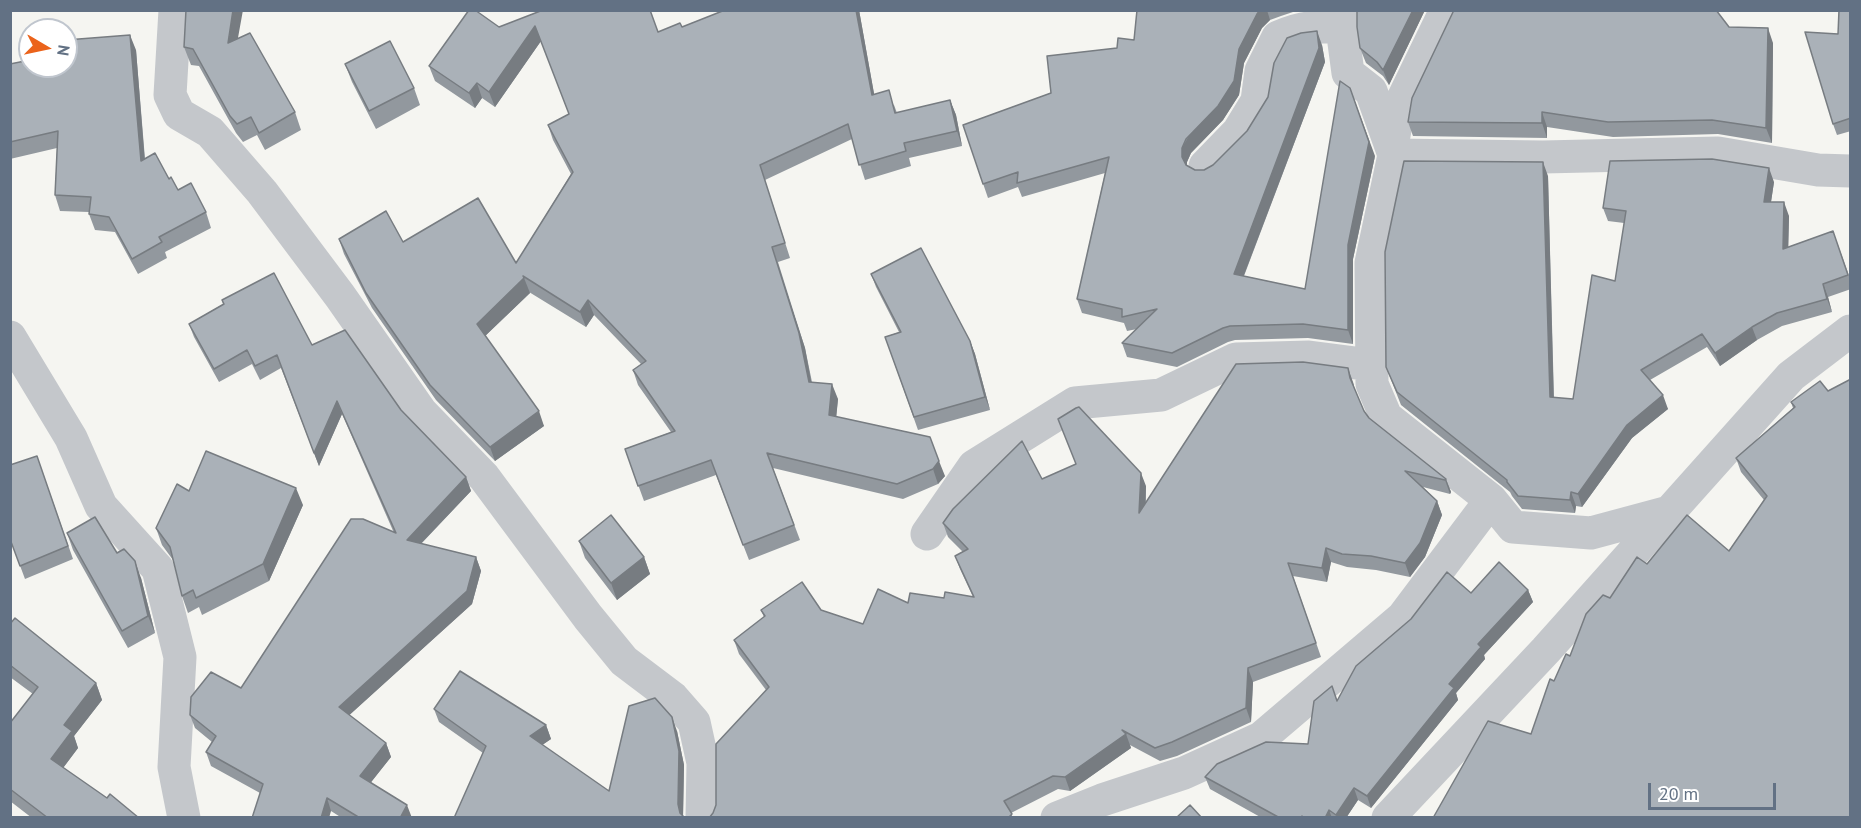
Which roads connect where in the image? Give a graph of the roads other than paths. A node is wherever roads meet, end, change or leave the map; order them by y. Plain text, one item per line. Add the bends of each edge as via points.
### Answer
1 (175, 10) edge
2 (1446, 10) edge
3 (1344, 19) edge
4 (1393, 152) junction
5 (1205, 166) dead end
6 (1851, 171) edge
7 (1851, 331) edge
8 (10, 337) edge
9 (1371, 364) junction
10 (1491, 500) junction
11 (1669, 512) junction
12 (927, 534) dead end
13 (184, 818) edge
14 (702, 818) edge
15 (1057, 818) edge
16 (1388, 818) edge

1 - 14 street via 170,95 179,114 210,132 262,192 421,412 484,477 624,661 673,698 694,722 703,763
2 - 4 street via 1399,107
3 - 4 street via 1348,73 1371,91
3 - 5 street via 1278,37 1261,71 1257,102 1238,132
4 - 6 street via 1544,157 1718,153 1818,170
4 - 9 street via 1371,263
7 - 11 street via 1791,376
8 - 13 street via 71,438 101,506 158,569 180,657 174,767
9 - 10 street via 1372,384 1386,417
9 - 12 street via 1309,357 1236,359 1161,395 1074,403 974,466
10 - 11 street via 1514,527 1591,533
10 - 15 street via 1403,616 1261,738 1184,773
11 - 16 street

